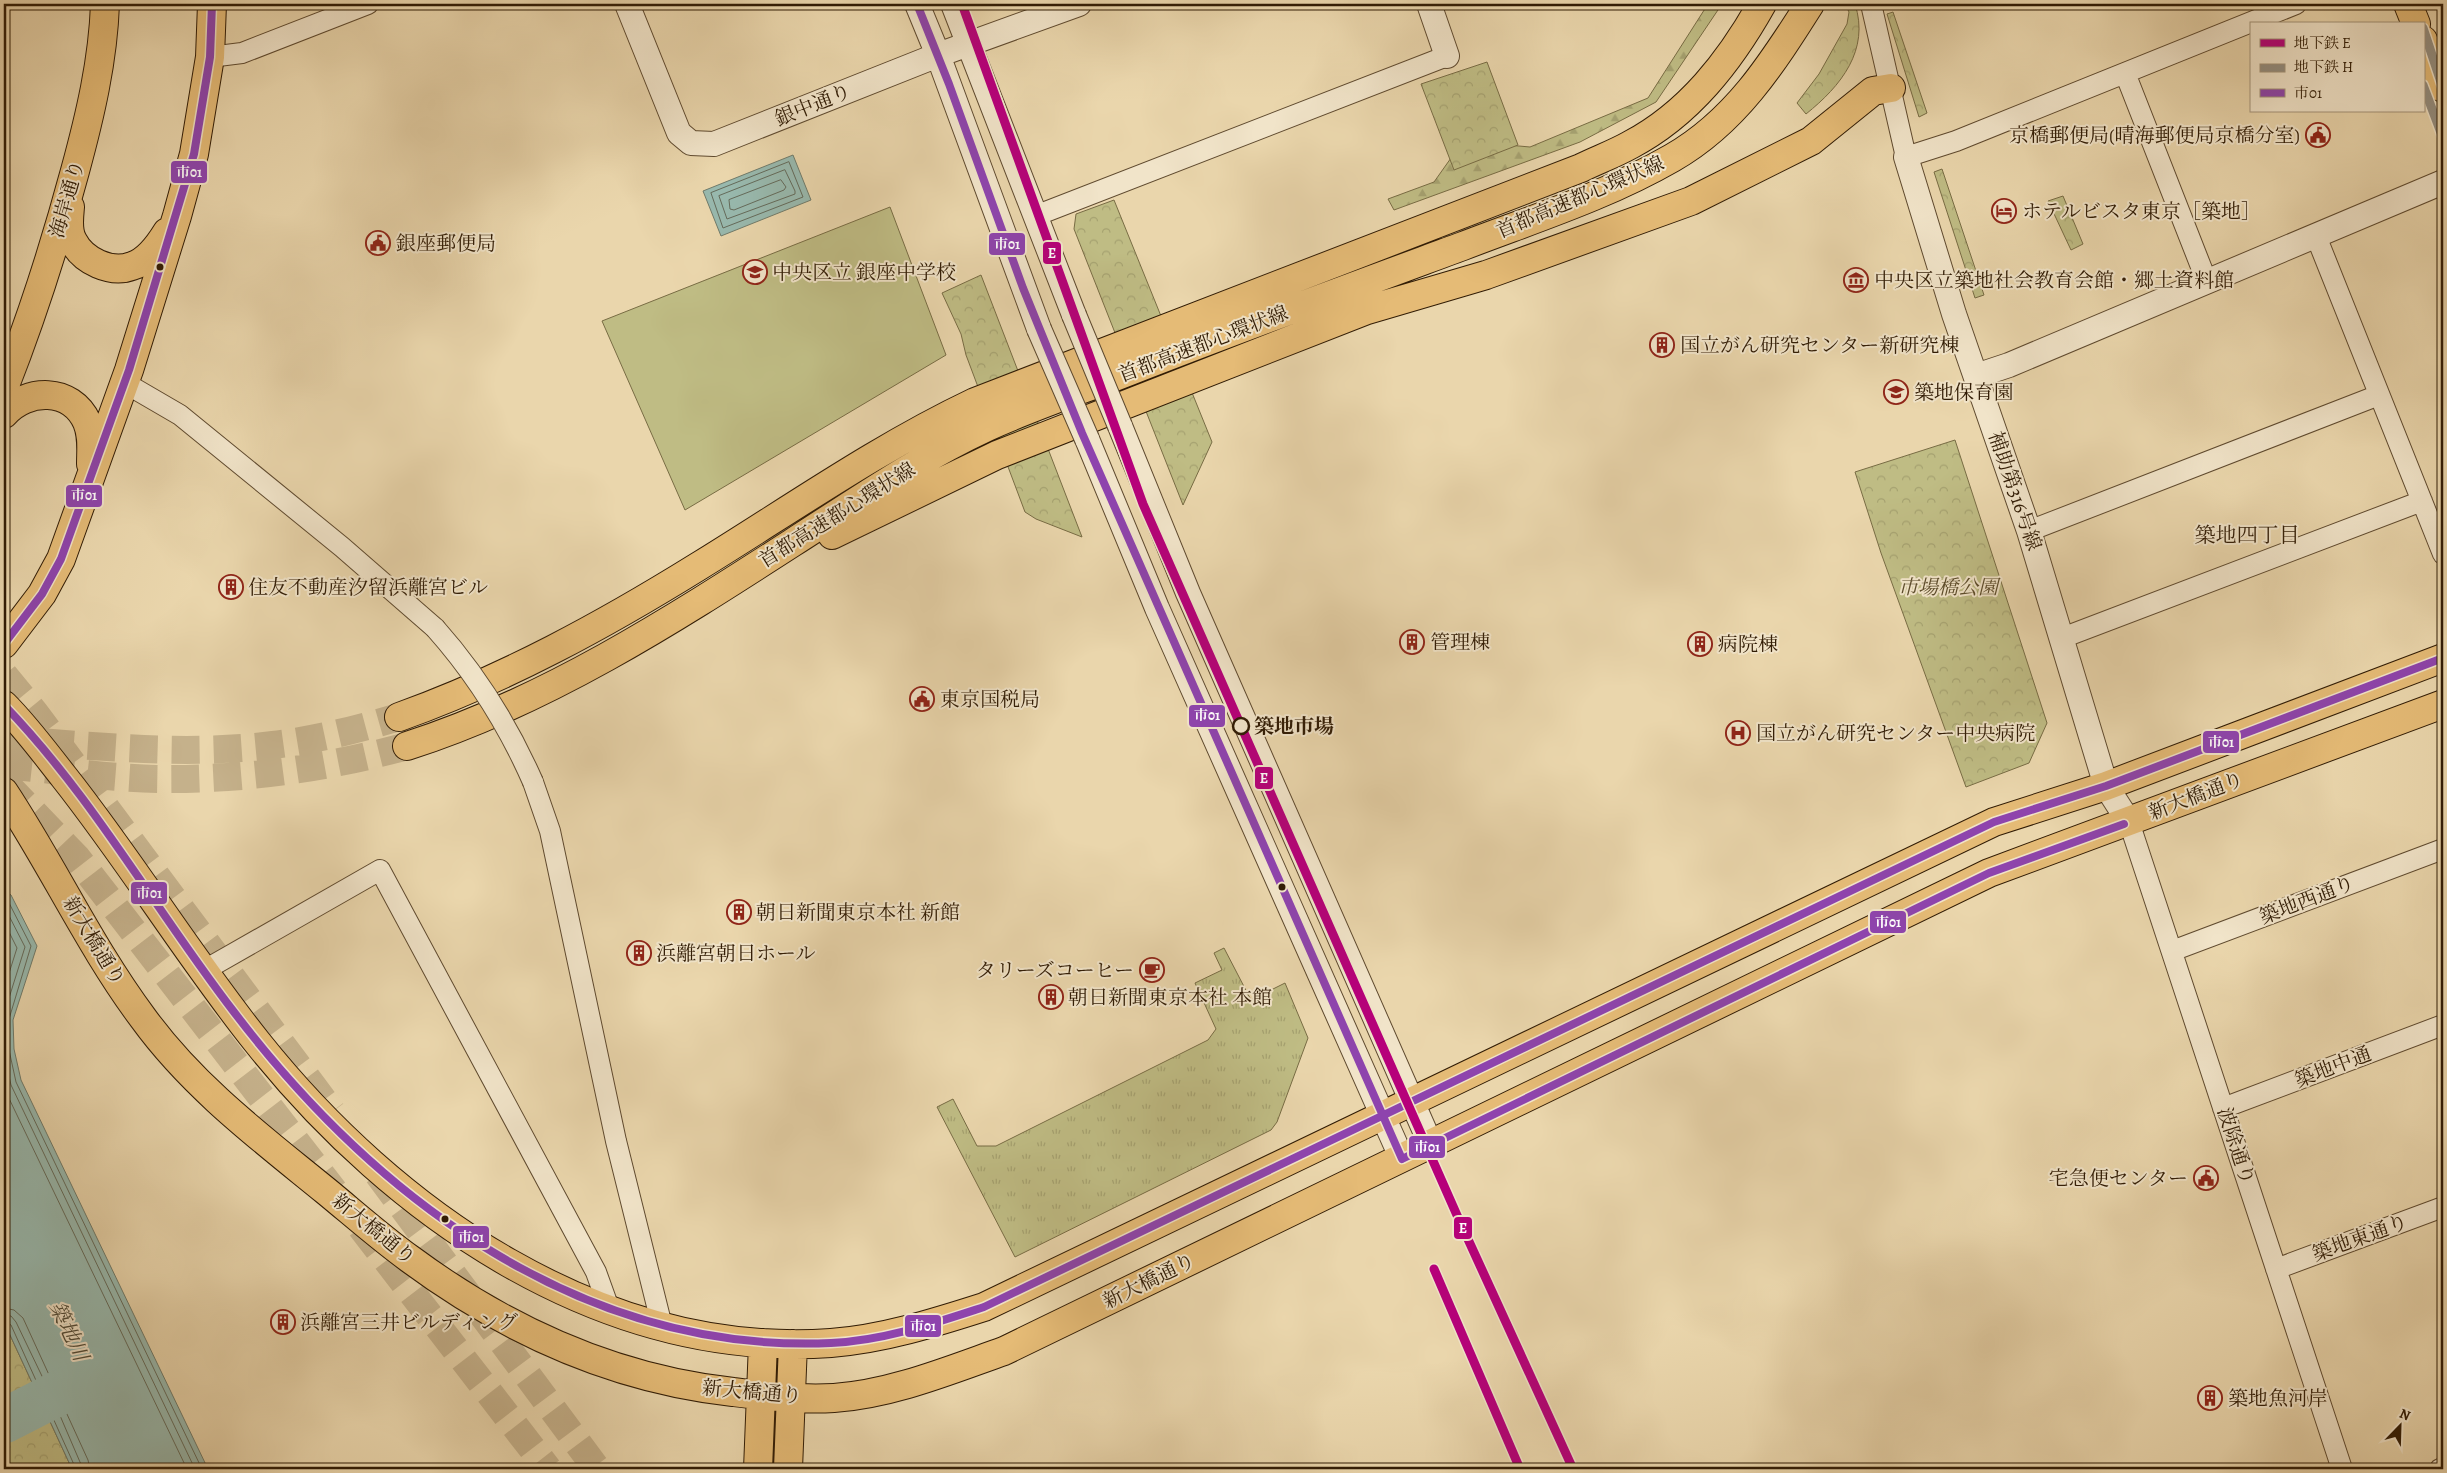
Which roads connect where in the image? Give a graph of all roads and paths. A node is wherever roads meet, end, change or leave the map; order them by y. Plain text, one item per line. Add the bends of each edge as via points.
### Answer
1 (105, 4) edge
2 (212, 4) edge
3 (368, 4) edge
4 (627, 4) edge
5 (917, 4) edge
6 (953, 4) edge
7 (1078, 4) edge
8 (1429, 4) edge
9 (1749, 4) edge
10 (1762, 4) edge
11 (1810, 4) edge
12 (2296, 4) edge
13 (2408, 4) edge
14 (1873, 6) edge
15 (2251, 22) edge
16 (2415, 22) edge
17 (2250, 23) edge
18 (2424, 42) edge
19 (970, 43) junction
20 (1731, 53) junction
21 (938, 54) junction
22 (1447, 56) joint
23 (210, 57) junction
24 (2125, 73) junction
25 (1890, 88) junction
26 (2443, 88) edge
27 (1906, 157) junction
28 (2443, 182) edge
29 (71, 184) junction
30 (177, 216) junction
31 (1035, 216) junction
32 (2316, 236) junction
33 (2207, 282) junction
34 (1976, 376) junction
35 (124, 383) junction
36 (4, 388) edge
37 (2380, 396) junction
38 (4, 414) edge
39 (90, 481) junction
40 (2422, 501) junction
41 (2029, 530) junction
42 (2443, 554) edge
43 (722, 588) junction
44 (2062, 638) junction
45 (4, 644) edge
46 (2443, 658) edge
47 (2443, 704) edge
48 (4, 705) edge
49 (399, 717) tunnel mouth
50 (407, 746) tunnel mouth
51 (2106, 786) junction
52 (4, 792) edge
53 (2129, 822) junction
54 (2443, 849) edge
55 (2172, 951) junction
56 (203, 971) junction
57 (2443, 1026) edge
58 (1410, 1101) junction
59 (2223, 1108) junction
60 (1384, 1115) junction
61 (1431, 1145) junction
62 (1402, 1159) junction
63 (2443, 1207) edge
64 (2276, 1269) junction
65 (610, 1310) junction
66 (662, 1326) junction
67 (763, 1343) junction
68 (793, 1344) junction
69 (761, 1396) junction
70 (791, 1398) junction
71 (758, 1469) edge
72 (788, 1469) edge
73 (2342, 1469) edge

1 - 29 main road, 海岸通り via 100,64
2 - 23 main road
3 - 23 street via 242,53
4 - 21 street, 銀中通り via 679,133 691,143 714,144
5 - 21 street
6 - 19 street
7 - 19 street, 銀中通り
8 - 22 street
9 - 20 main road
10 - 20 main road, 首都高速都心環状線
11 - 43 main road, 首都高速都心環状線 via 1764,75 1733,111 1696,143 1648,172 1583,201 989,426 889,481
12 - 15 street
13 - 16 main road
14 - 25 street
17 - 24 street
18 - 26 main road
19 - 21 street, 銀中通り
19 - 31 street
20 - 49 main road, 首都高速都心環状線 via 1690,102 1630,145 1580,168 968,406 928,425 698,567 564,644 447,700
21 - 60 street, bridge via 1039,329 1157,608
22 - 31 street
23 - 30 main road via 199,128
24 - 27 street via 1956,141
24 - 33 street
25 - 27 street
25 - 43 main road via 1873,91 1811,141 1691,201 1486,275 1367,310 997,455
27 - 34 street, 補助第316号線
28 - 32 street
29 - 30 main road via 68,224 72,240 82,254 105,266 132,266 149,255 160,244
29 - 36 main road, 海岸通り via 49,263
30 - 35 main road
31 - 58 street, bridge via 1188,593
32 - 33 street
32 - 37 street
33 - 34 street
34 - 41 street, 補助第316号線
35 - 39 main road
35 - 66 street, bridge via 180,415 342,547 435,628 485,692 513,740 550,831 616,1141
37 - 40 street
37 - 41 street
38 - 39 main road via 30,396 48,394 63,398 79,409 91,437
39 - 45 main road via 61,559 42,594
40 - 42 street
40 - 44 street
41 - 44 street, 補助第316号線
43 - 50 main road, 首都高速都心環状線 via 538,693 488,717
44 - 51 street, 補助第316号線
46 - 51 main road, 新大橋通り
47 - 53 main road, 新大橋通り
48 - 56 main road, 新大橋通り via 88,808
51 - 53 street, 補助第316号線
51 - 58 main road, 新大橋通り via 1994,822
52 - 69 main road, 新大橋通り via 32,834 107,965 143,1019 182,1066 227,1110 409,1258 519,1328 572,1352 624,1371 681,1385
53 - 55 street, 波除通り
53 - 61 main road, 新大橋通り via 1989,873
54 - 55 street, 築地西通り
55 - 59 street, 波除通り
56 - 65 main road, 新大橋通り via 296,1090 336,1132 390,1178 480,1246 525,1273
56 - 65 street via 380,870 596,1272
57 - 59 street, 築地中通
58 - 60 main road, 新大橋通り
58 - 61 street
59 - 64 street, 波除通り
60 - 62 street
60 - 68 main road, 新大橋通り via 984,1307 928,1325 874,1337
61 - 62 main road, 新大橋通り
62 - 70 main road, 新大橋通り via 1004,1350 942,1373 882,1390 834,1398
63 - 64 street, 築地東通り
64 - 73 street, 波除通り
65 - 66 main road, 新大橋通り
66 - 67 main road, 新大橋通り via 699,1335
67 - 68 main road, 新大橋通り
67 - 69 main road
68 - 70 main road
69 - 70 main road, 新大橋通り
69 - 71 main road
70 - 72 main road

